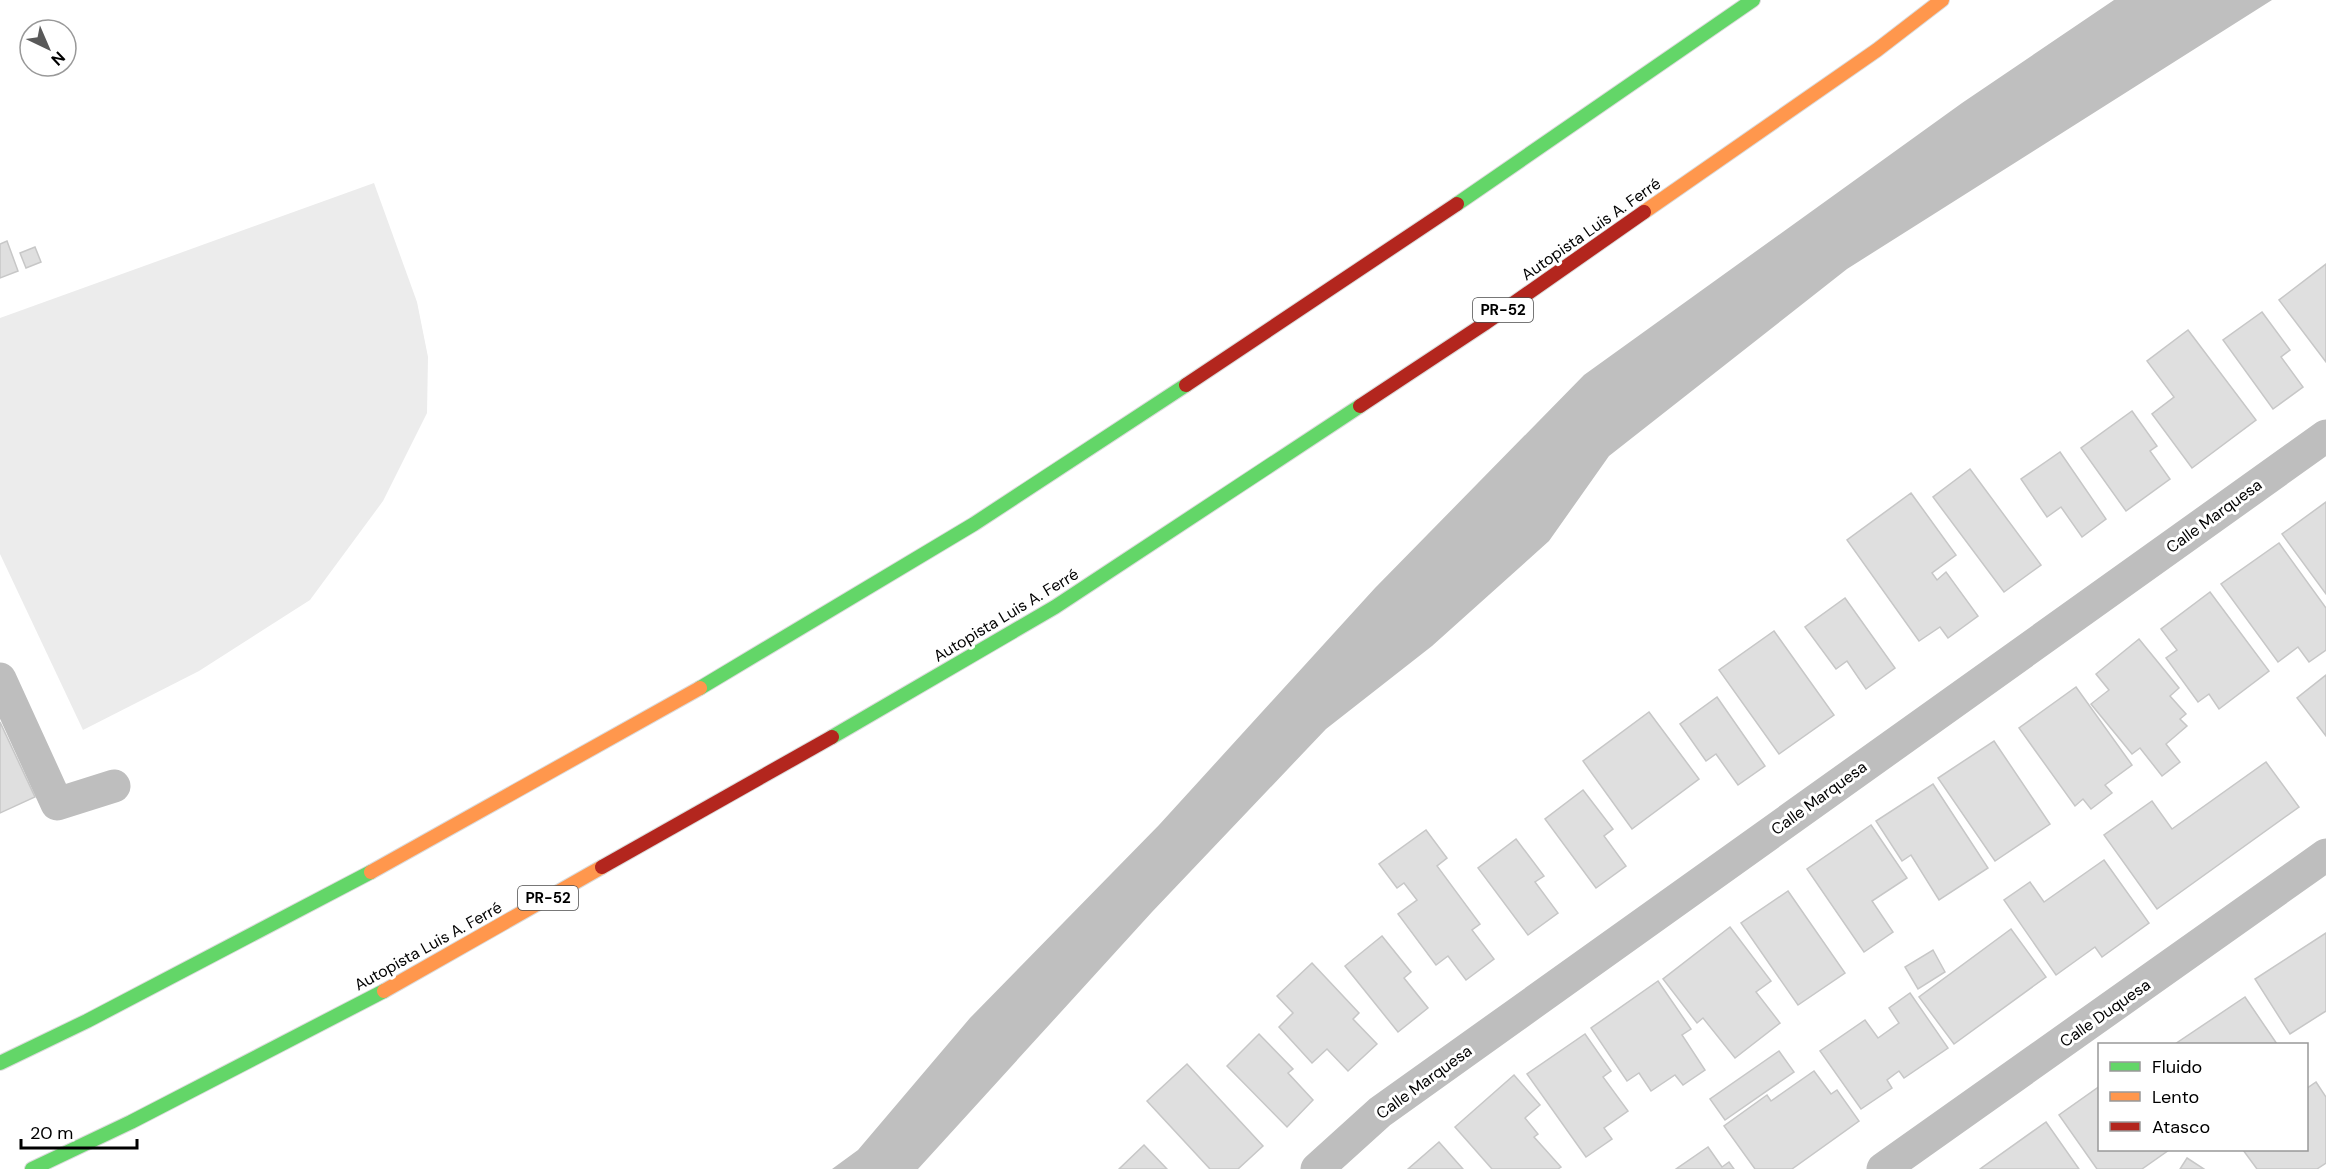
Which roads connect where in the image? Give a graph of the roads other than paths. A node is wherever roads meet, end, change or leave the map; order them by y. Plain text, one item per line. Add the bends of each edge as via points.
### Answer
1 (1753, 0) edge
2 (1942, 0) edge
3 (2326, 436) edge
4 (0, 679) edge
5 (114, 786) dead end
6 (2326, 855) edge
7 (0, 1063) edge
8 (32, 1169) edge
9 (1317, 1169) edge
10 (1883, 1169) edge

1 - 7 highway via 1371,263 974,524 674,704 332,893
2 - 8 highway, Autopista Luis A. Ferré / PR-52 via 1877,50 1484,324 1055,607 389,988
3 - 9 street, Calle Marquesa via 1380,1112
4 - 5 street via 57,804
6 - 10 street, Calle Duquesa

